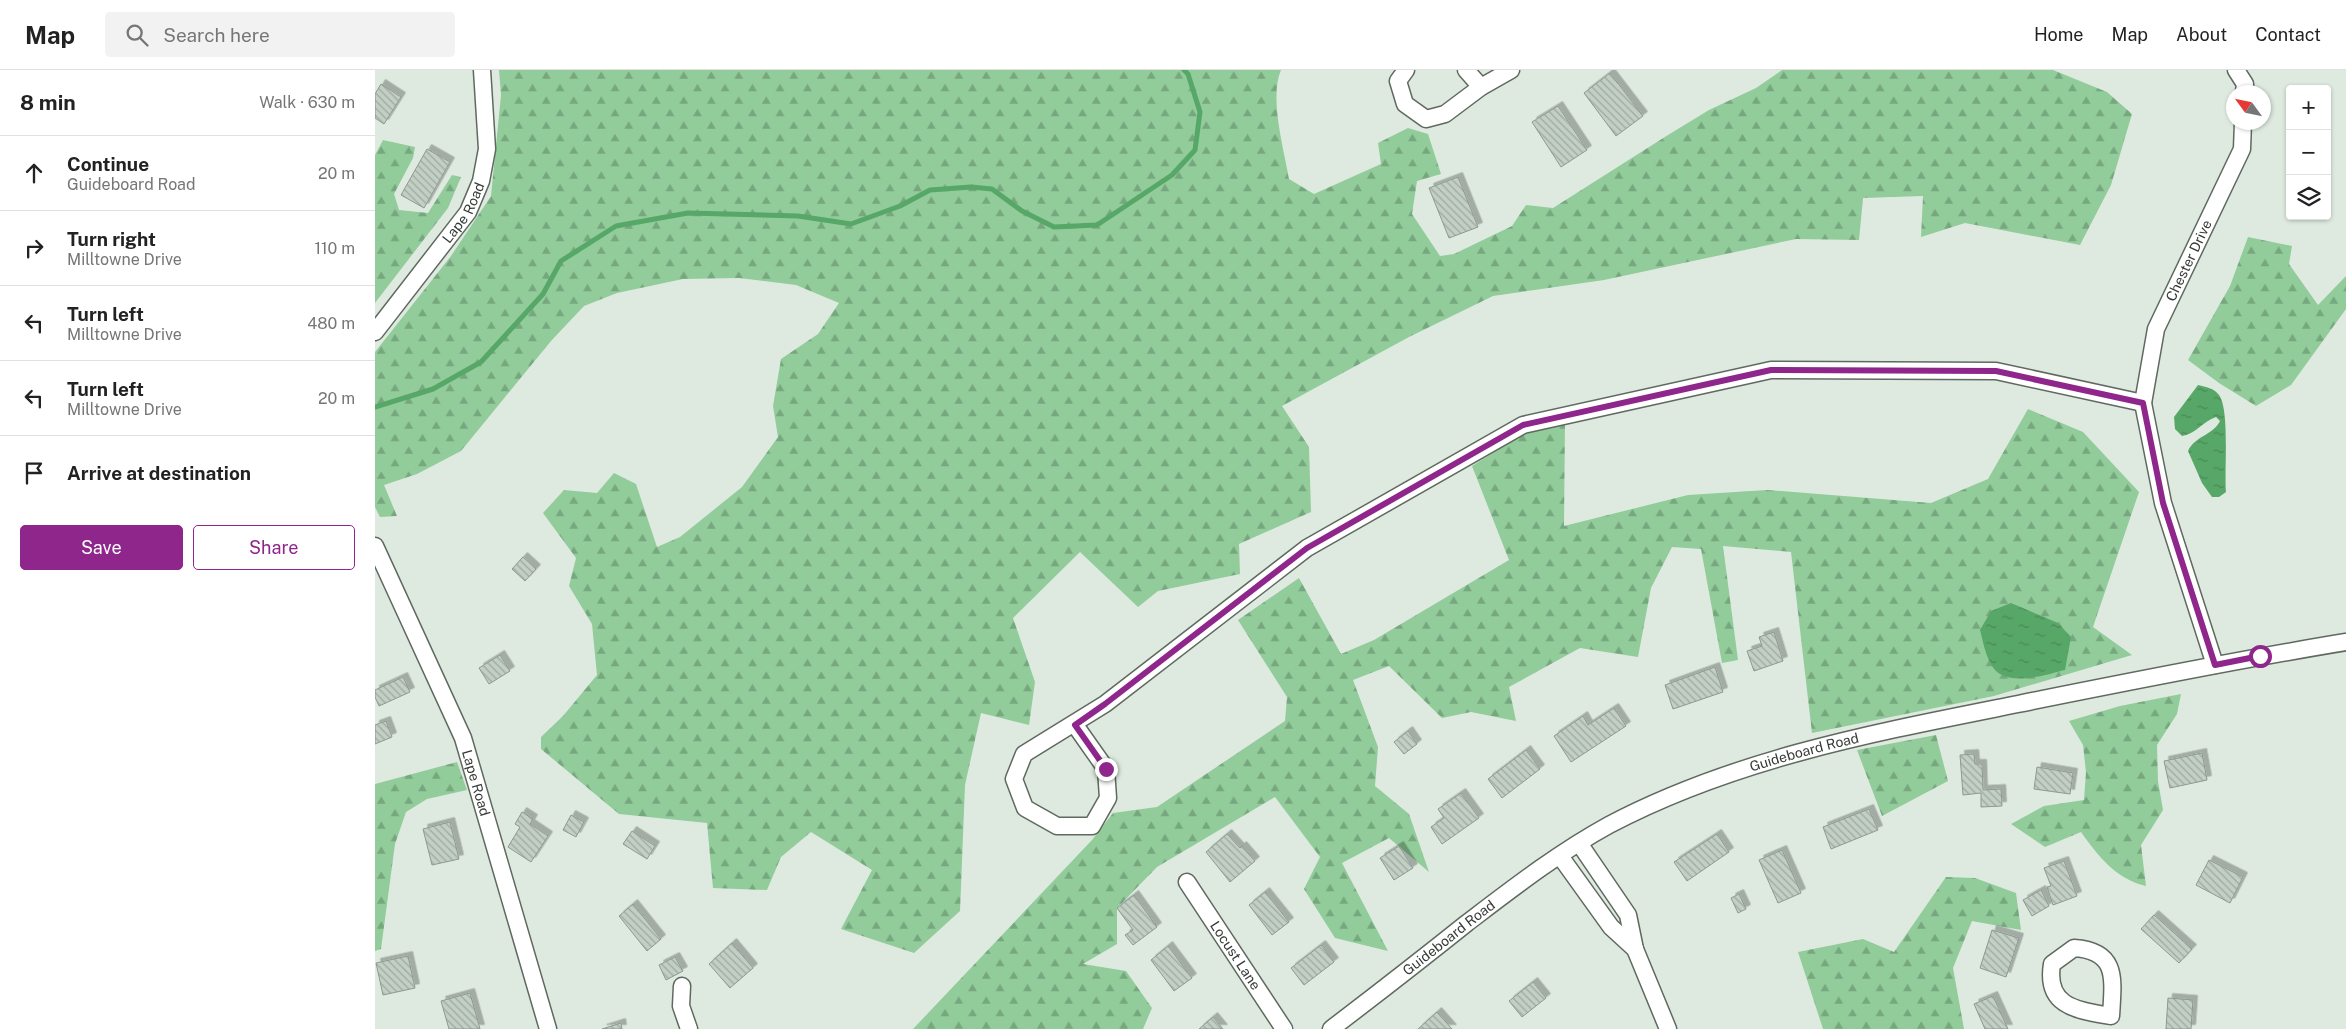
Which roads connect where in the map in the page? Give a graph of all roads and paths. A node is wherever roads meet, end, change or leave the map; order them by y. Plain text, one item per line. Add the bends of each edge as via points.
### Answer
1 (482, 70) edge
2 (1405, 70) edge
3 (1466, 70) edge
4 (1511, 70) edge
5 (2236, 70) edge
6 (2245, 85) edge
7 (1481, 87) junction
8 (2243, 130) edge
9 (375, 332) edge
10 (2143, 403) junction
11 (375, 546) edge
12 (2346, 642) edge
13 (2215, 665) junction
14 (1075, 725) junction
15 (1579, 843) junction
16 (1559, 856) junction
17 (1187, 882) dead end
18 (1635, 949) junction
19 (682, 986) dead end
20 (2111, 1022) edge
21 (547, 1029) edge
22 (689, 1029) edge
23 (1284, 1029) edge
24 (1331, 1029) edge
25 (1668, 1029) edge

1 - 9 street, Lape Road via 487,149 481,181 468,212
2 - 7 street via 1398,81 1405,104 1426,119 1445,114
3 - 7 street
4 - 7 street
5 - 6 street
8 - 10 street, Chester Drive via 2242,148 2156,330
10 - 13 street via 2163,503
10 - 14 street via 1996,371 1771,370 1523,425 1307,548
11 - 21 street, Lape Road via 463,738
12 - 13 street, Guideboard Road
13 - 15 street, Guideboard Road via 1908,726 1783,755 1672,796
14 - 14 street via 1024,754 1014,779 1025,808 1057,826 1092,826 1108,798 1106,769
15 - 16 street, Guideboard Road
15 - 18 street via 1628,915
16 - 18 street via 1611,927
16 - 24 street, Guideboard Road
17 - 23 street, Locust Lane
18 - 25 street
19 - 22 street via 681,1006
20 - 20 street via 2112,971 2104,959 2090,949 2074,948 2052,964 2049,980 2055,995 2073,1008

